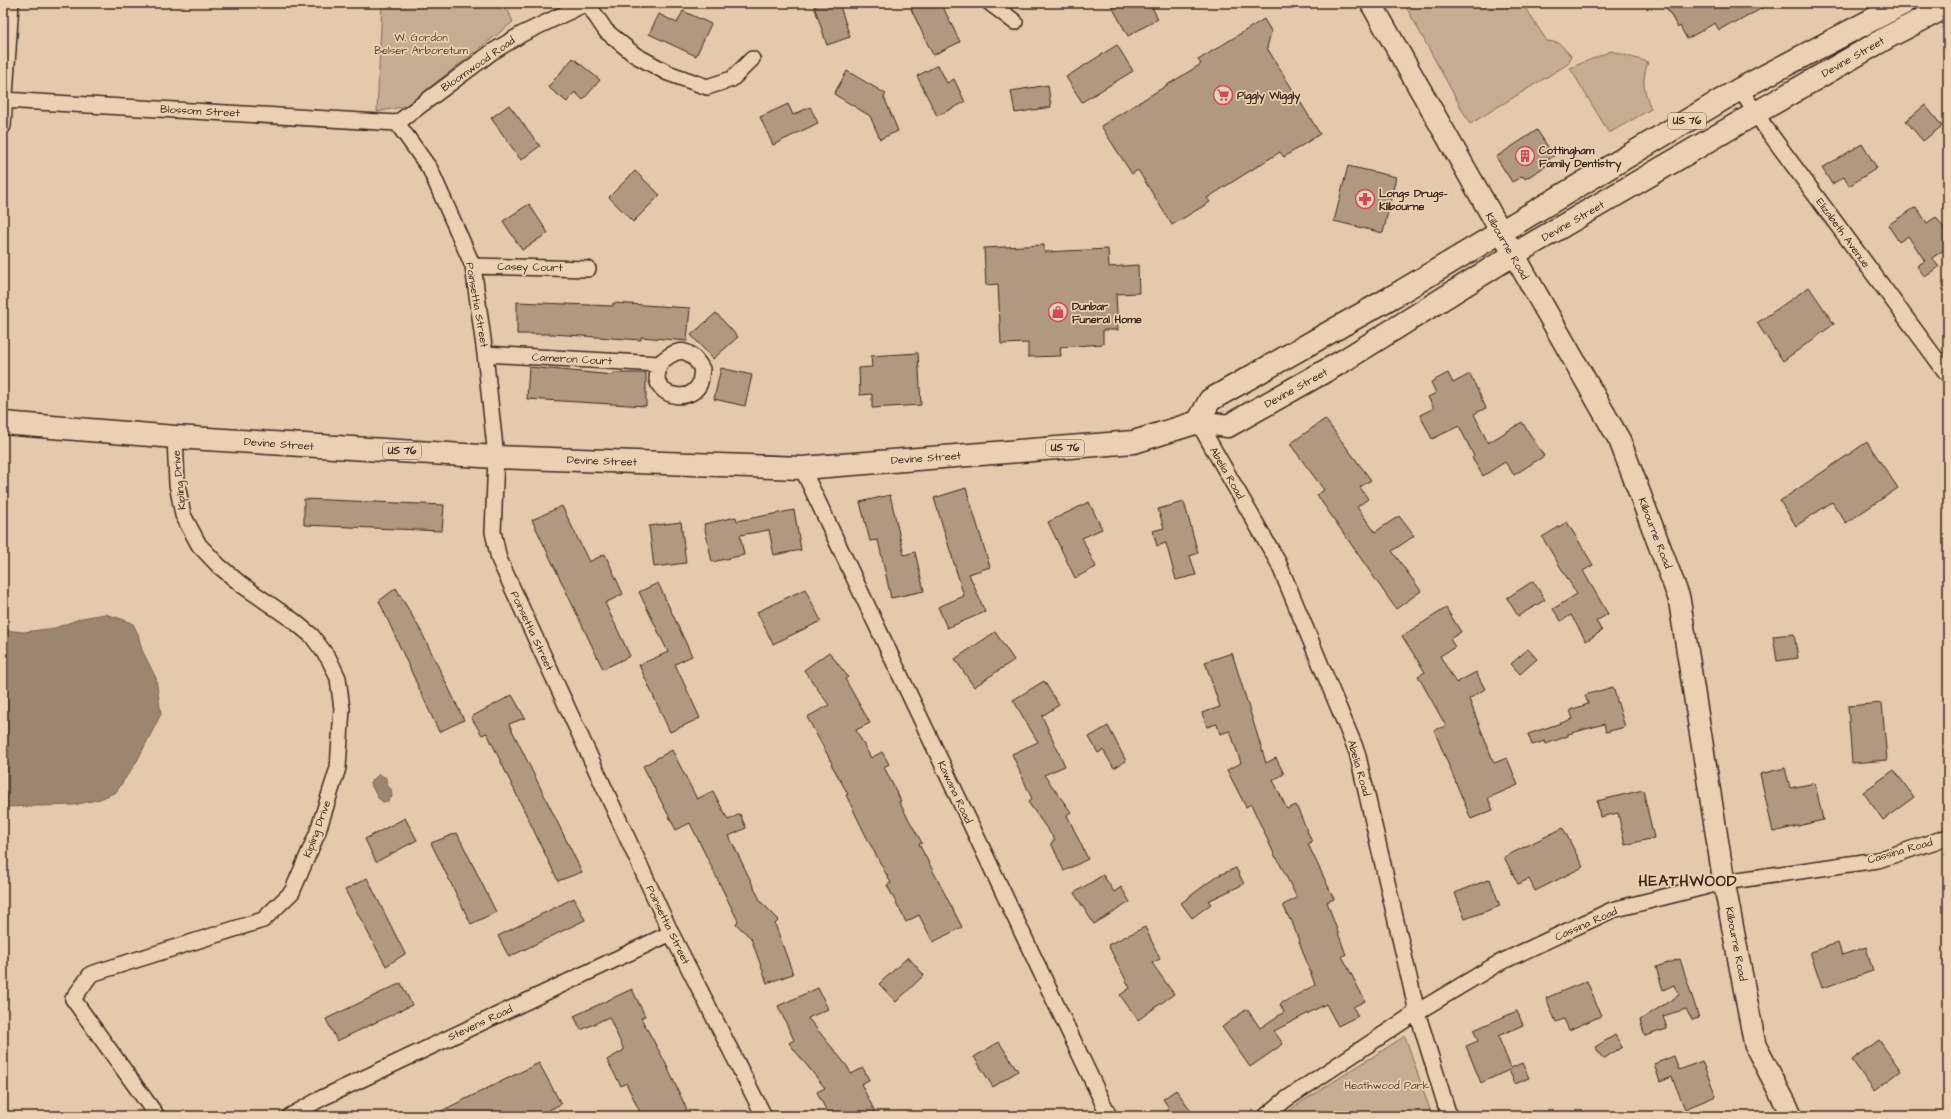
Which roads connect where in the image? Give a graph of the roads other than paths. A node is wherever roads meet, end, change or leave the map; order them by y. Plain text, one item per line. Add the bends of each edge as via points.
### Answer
1 (11, 3) edge
2 (587, 3) edge
3 (990, 3) edge
4 (1371, 3) edge
5 (1904, 3) edge
6 (1948, 6) edge
7 (1015, 22) dead end
8 (752, 59) dead end
9 (1740, 89) junction
10 (4, 100) edge
11 (1756, 113) junction
12 (396, 123) junction
13 (3, 126) edge
14 (1500, 232) junction
15 (1513, 255) junction
16 (473, 266) junction
17 (588, 269) dead end
18 (1312, 344) junction
19 (485, 354) junction
20 (659, 364) dead end
21 (1324, 372) junction
22 (1948, 375) edge
23 (1198, 422) junction
24 (3, 423) edge
25 (175, 437) junction
26 (496, 457) junction
27 (802, 468) junction
28 (1948, 837) edge
29 (1724, 882) junction
30 (671, 933) junction
31 (1417, 1012) junction
32 (157, 1116) edge
33 (290, 1116) edge
34 (764, 1116) edge
35 (1109, 1116) edge
36 (1266, 1116) edge
37 (1449, 1116) edge
38 (1792, 1116) edge

1 - 10 street
2 - 8 street via 606,32 635,55 668,73 707,87 732,79
2 - 12 street, Bloomwood Road via 522,34 492,52
3 - 7 street
4 - 14 street, Kilbourne Road
5 - 9 main road, Devine Street / US 76
6 - 11 main road, Devine Street / US 76 via 1888,37
9 - 11 street, Elizabeth Avenue
9 - 14 main road, Devine Street / US 76
10 - 12 street, Blossom Street
10 - 13 street
11 - 15 main road, Devine Street / US 76
11 - 22 street, Elizabeth Avenue
12 - 16 street, Poinsettia Street via 430,169
14 - 15 street, Kilbourne Road
14 - 18 main road, Devine Street / US 76
15 - 21 main road, Devine Street / US 76
15 - 29 street, Kilbourne Road via 1620,441 1679,598
16 - 17 street, Casey Court
16 - 19 street, Poinsettia Street
18 - 21 main road
18 - 23 main road, Devine Street / US 76 via 1210,400
19 - 20 street, Cameron Court
19 - 26 street, Poinsettia Street
21 - 23 main road, Devine Street / US 76 via 1228,426
23 - 27 main road, Devine Street / US 76 via 1134,442
23 - 31 street, Abelia Road via 1278,562 1357,752
24 - 25 main road, Devine Street / US 76
25 - 26 main road, Devine Street / US 76
25 - 32 street, Kipling Drive via 177,484 183,515 199,544 242,585 312,636 329,659 338,678 342,709 338,768 317,834 292,892 263,920 91,974 73,999
26 - 27 main road, Devine Street / US 76
26 - 30 street, Poinsettia Street via 493,532 499,559
27 - 35 street, Kawana Road
28 - 29 street, Cassina Road via 1878,860
29 - 31 street, Cassina Road via 1612,910 1497,964
29 - 38 street, Kilbourne Road via 1755,1045
30 - 33 street, Stevens Road via 322,1098
30 - 34 street, Poinsettia Street
31 - 36 street, Cassina Road via 1285,1100
31 - 37 street, Abelia Road

